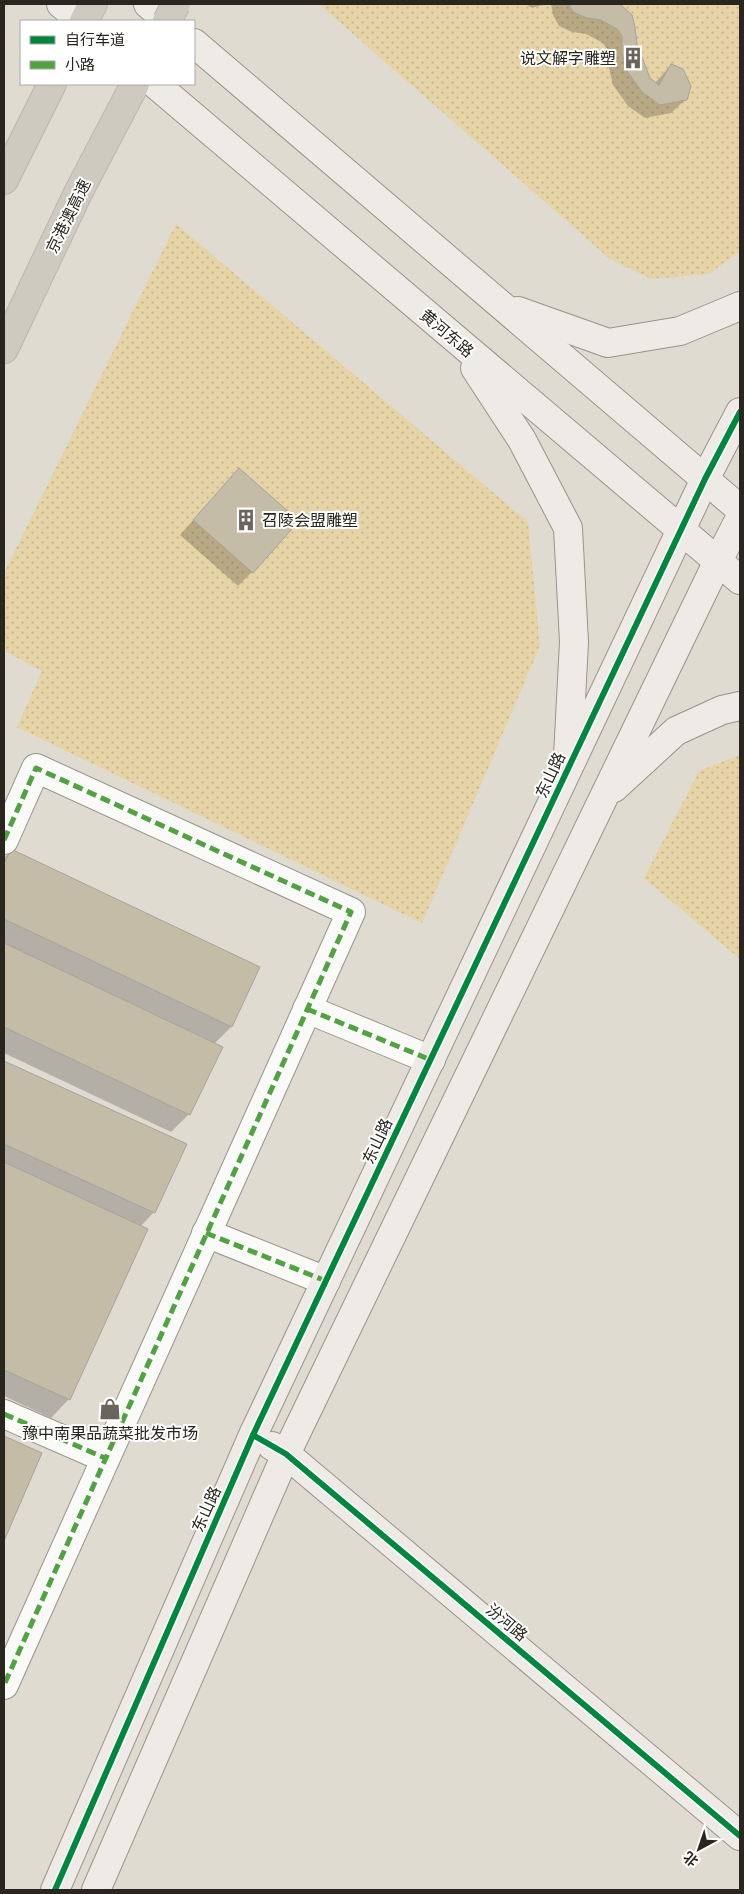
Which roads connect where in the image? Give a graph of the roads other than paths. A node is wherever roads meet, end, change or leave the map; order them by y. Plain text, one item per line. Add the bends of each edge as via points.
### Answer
1 (61, 4) edge
2 (93, 4) edge
3 (148, 4) edge
4 (176, 4) edge
5 (82, 20) edge
6 (84, 20) edge
7 (167, 20) edge
8 (168, 20) edge
9 (195, 44) edge
10 (51, 85) edge
11 (133, 85) edge
12 (156, 85) edge
13 (4, 180) edge
14 (501, 305) junction
15 (740, 306) edge
16 (459, 343) junction
17 (4, 349) edge
18 (740, 412) edge
19 (705, 479) junction
20 (740, 509) edge
21 (740, 518) edge
22 (681, 530) junction
23 (718, 561) junction
24 (740, 580) edge
25 (740, 706) edge
26 (568, 770) junction
27 (604, 798) junction
28 (4, 840) edge
29 (307, 1009) junction
30 (431, 1060) junction
31 (206, 1233) junction
32 (326, 1281) junction
33 (4, 1414) edge
34 (253, 1435) junction
35 (286, 1454) junction
36 (105, 1458) junction
37 (4, 1684) edge
38 (740, 1836) edge
39 (55, 1890) edge
40 (96, 1890) edge

1 - 5 street
2 - 6 highway
3 - 7 street
4 - 8 highway, bridge
9 - 14 street
10 - 13 highway
11 - 17 highway, 京港澳高速
12 - 16 street, 黄河东路
14 - 15 street via 608,343 680,331
14 - 19 street
16 - 22 street, 黄河东路
16 - 26 street via 522,440 568,528 574,642
18 - 19 street, 东山路
19 - 20 street
19 - 22 street, 东山路
21 - 23 street
22 - 23 street, 黄河东路
22 - 26 street, 东山路
23 - 24 street, 黄河东路
23 - 27 street
25 - 27 street via 722,710 676,732
26 - 30 street, 东山路
27 - 35 street
28 - 29 street via 36,768 351,912
29 - 30 street
29 - 31 street
30 - 32 street, 东山路
31 - 32 street
31 - 36 street
32 - 34 street, 东山路
33 - 36 street
34 - 35 street, 汾河路
34 - 39 street, 东山路
35 - 38 street, 汾河路
35 - 40 street
36 - 37 street

